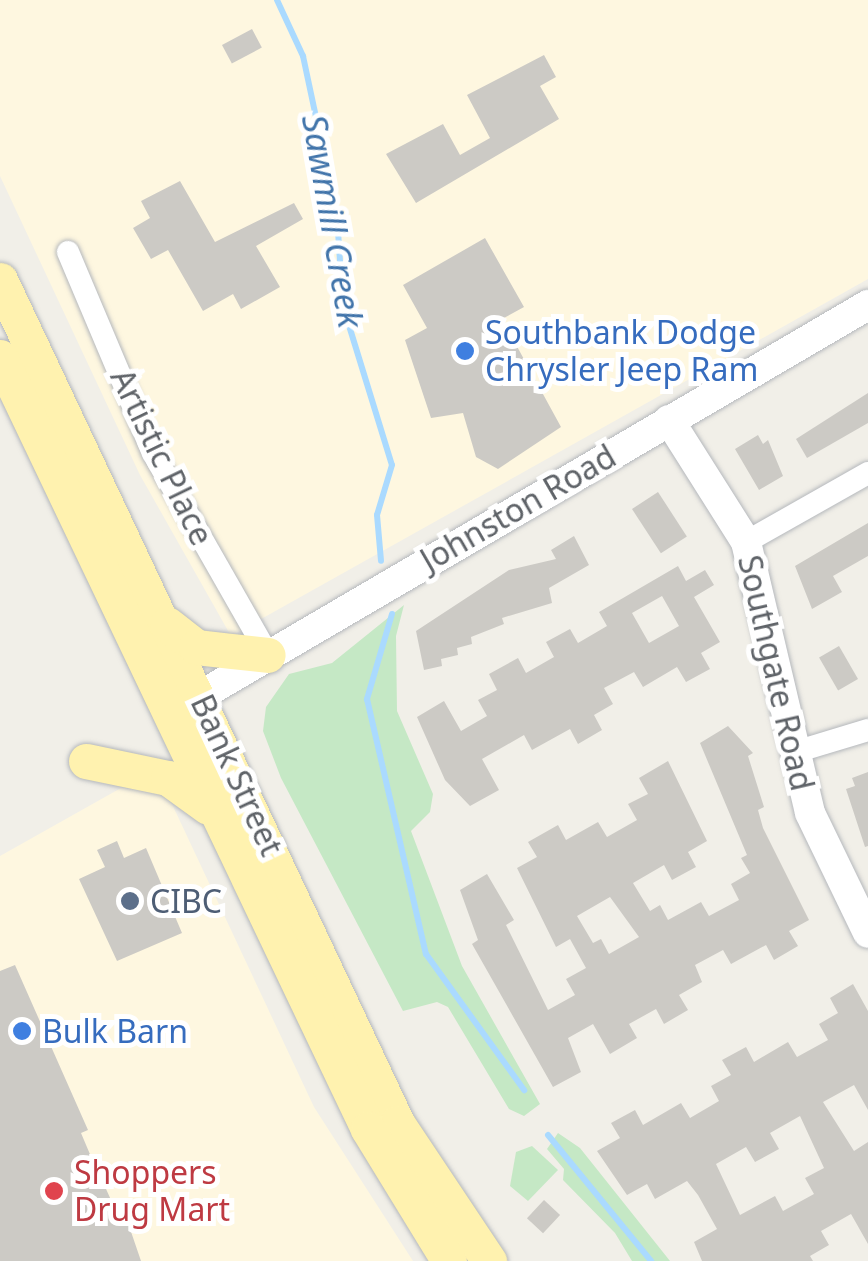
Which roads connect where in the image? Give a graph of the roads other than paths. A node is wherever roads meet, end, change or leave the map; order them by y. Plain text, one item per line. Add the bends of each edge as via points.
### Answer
1 (68, 252) dead end
2 (0, 280) edge
3 (868, 306) edge
4 (0, 357) edge
5 (669, 420) junction
6 (868, 473) edge
7 (746, 542) junction
8 (166, 623) junction
9 (268, 655) junction
10 (200, 696) junction
11 (170, 714) junction
12 (868, 730) edge
13 (796, 752) junction
14 (86, 761) dead end
15 (212, 811) junction
16 (868, 934) edge
17 (449, 1261) edge
18 (488, 1261) edge

1 - 9 street, Artistic Place via 153,453
2 - 8 main road, Bank Street
3 - 5 street, Johnston Road
4 - 11 main road, Bank Street
5 - 7 street, Southgate Road
5 - 9 street, Johnston Road
6 - 7 street
7 - 13 street, Southgate Road
8 - 9 main road via 196,648
8 - 10 main road, Bank Street
9 - 10 street, Johnston Road
10 - 11 street, Johnston Road
10 - 18 main road, Bank Street via 397,1123
11 - 15 main road, Bank Street
12 - 13 street
13 - 16 street, Southgate Road via 826,856
14 - 15 main road via 168,778
15 - 17 main road, Bank Street via 368,1129

